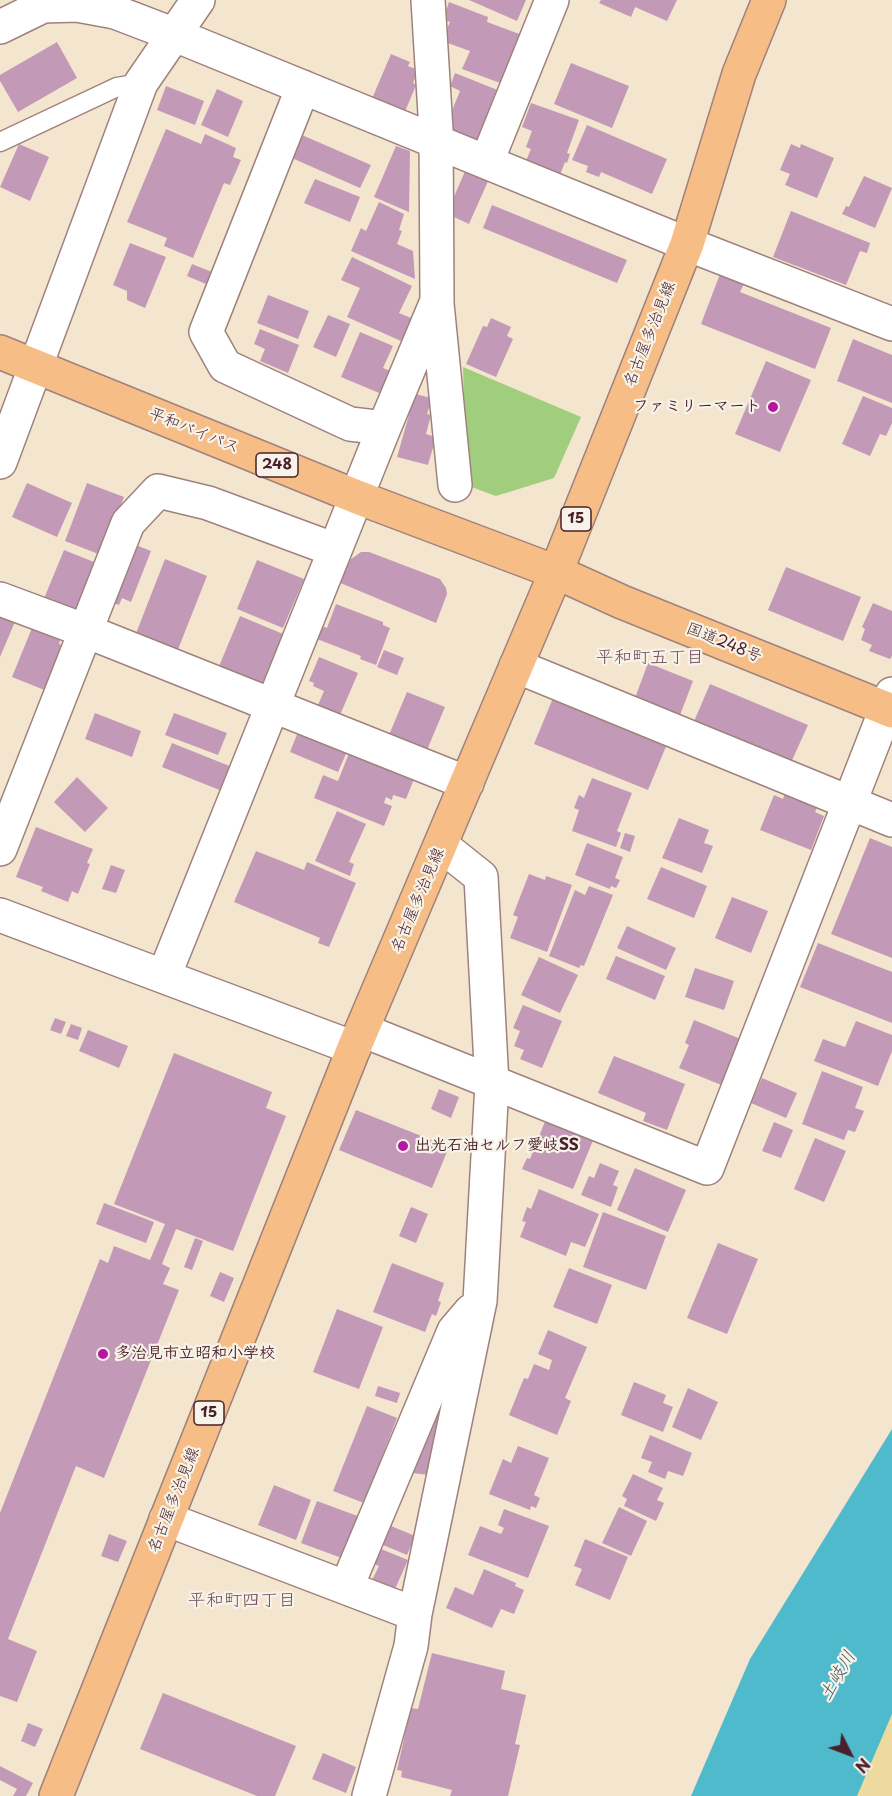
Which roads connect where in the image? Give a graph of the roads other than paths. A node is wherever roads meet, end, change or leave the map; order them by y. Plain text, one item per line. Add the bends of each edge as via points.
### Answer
1 (198, 0) edge
2 (428, 0) edge
3 (552, 0) edge
4 (769, 0) edge
5 (0, 27) edge
6 (175, 35) junction
7 (141, 83) junction
8 (303, 87) junction
9 (436, 140) junction
10 (0, 142) edge
11 (487, 161) junction
12 (687, 244) junction
13 (437, 301) junction
14 (892, 324) edge
15 (0, 352) edge
16 (37, 367) junction
17 (384, 428) junction
18 (0, 462) edge
19 (454, 485) dead end
20 (357, 497) junction
21 (335, 550) junction
22 (556, 572) junction
23 (0, 599) edge
24 (86, 631) junction
25 (516, 666) junction
26 (890, 704) edge
27 (274, 706) junction
28 (467, 783) junction
29 (850, 803) junction
30 (892, 820) edge
31 (441, 844) junction
32 (0, 849) edge
33 (0, 915) edge
34 (164, 976) junction
35 (358, 1039) junction
36 (492, 1084) junction
37 (480, 1301) junction
38 (166, 1519) junction
39 (347, 1586) junction
40 (415, 1614) junction
41 (56, 1796) edge
42 (369, 1796) edge

1 - 6 street
2 - 9 street
3 - 11 street
4 - 12 main road, 名古屋多治見線 / 15 via 739,74
5 - 6 street via 43,6 77,5 115,12
6 - 7 street
6 - 8 street
7 - 10 lane via 117,87
7 - 16 street
8 - 9 street
8 - 17 street via 206,332 225,366 350,424
9 - 11 street
9 - 13 street
11 - 12 street
12 - 14 street
12 - 22 main road, 名古屋多治見線 / 15
13 - 17 street
13 - 19 street
15 - 16 main road, 平和バイパス / 248
16 - 18 street
16 - 20 main road, 平和バイパス / 248
17 - 20 street
20 - 21 street
20 - 22 main road, 平和バイパス / 248
21 - 24 street via 208,503 158,491 128,523
21 - 27 street
22 - 25 main road, 名古屋多治見線 / 15
22 - 26 main road, 国道248号 / 248 via 622,602
23 - 24 street
24 - 27 street
24 - 32 street
25 - 28 main road, 名古屋多治見線 / 15
25 - 29 street
26 - 29 street
27 - 28 street
27 - 34 street
28 - 31 main road, 名古屋多治見線 / 15
29 - 30 street
29 - 36 street via 707,1168
31 - 35 main road, 名古屋多治見線 / 15
31 - 36 street via 481,877
33 - 34 street
34 - 35 street
35 - 36 street
35 - 38 main road, 名古屋多治見線 / 15
36 - 37 street
37 - 39 street via 454,1331
37 - 40 street
38 - 39 street
38 - 41 main road, 名古屋多治見線 / 15
39 - 40 street
40 - 42 street via 411,1646

